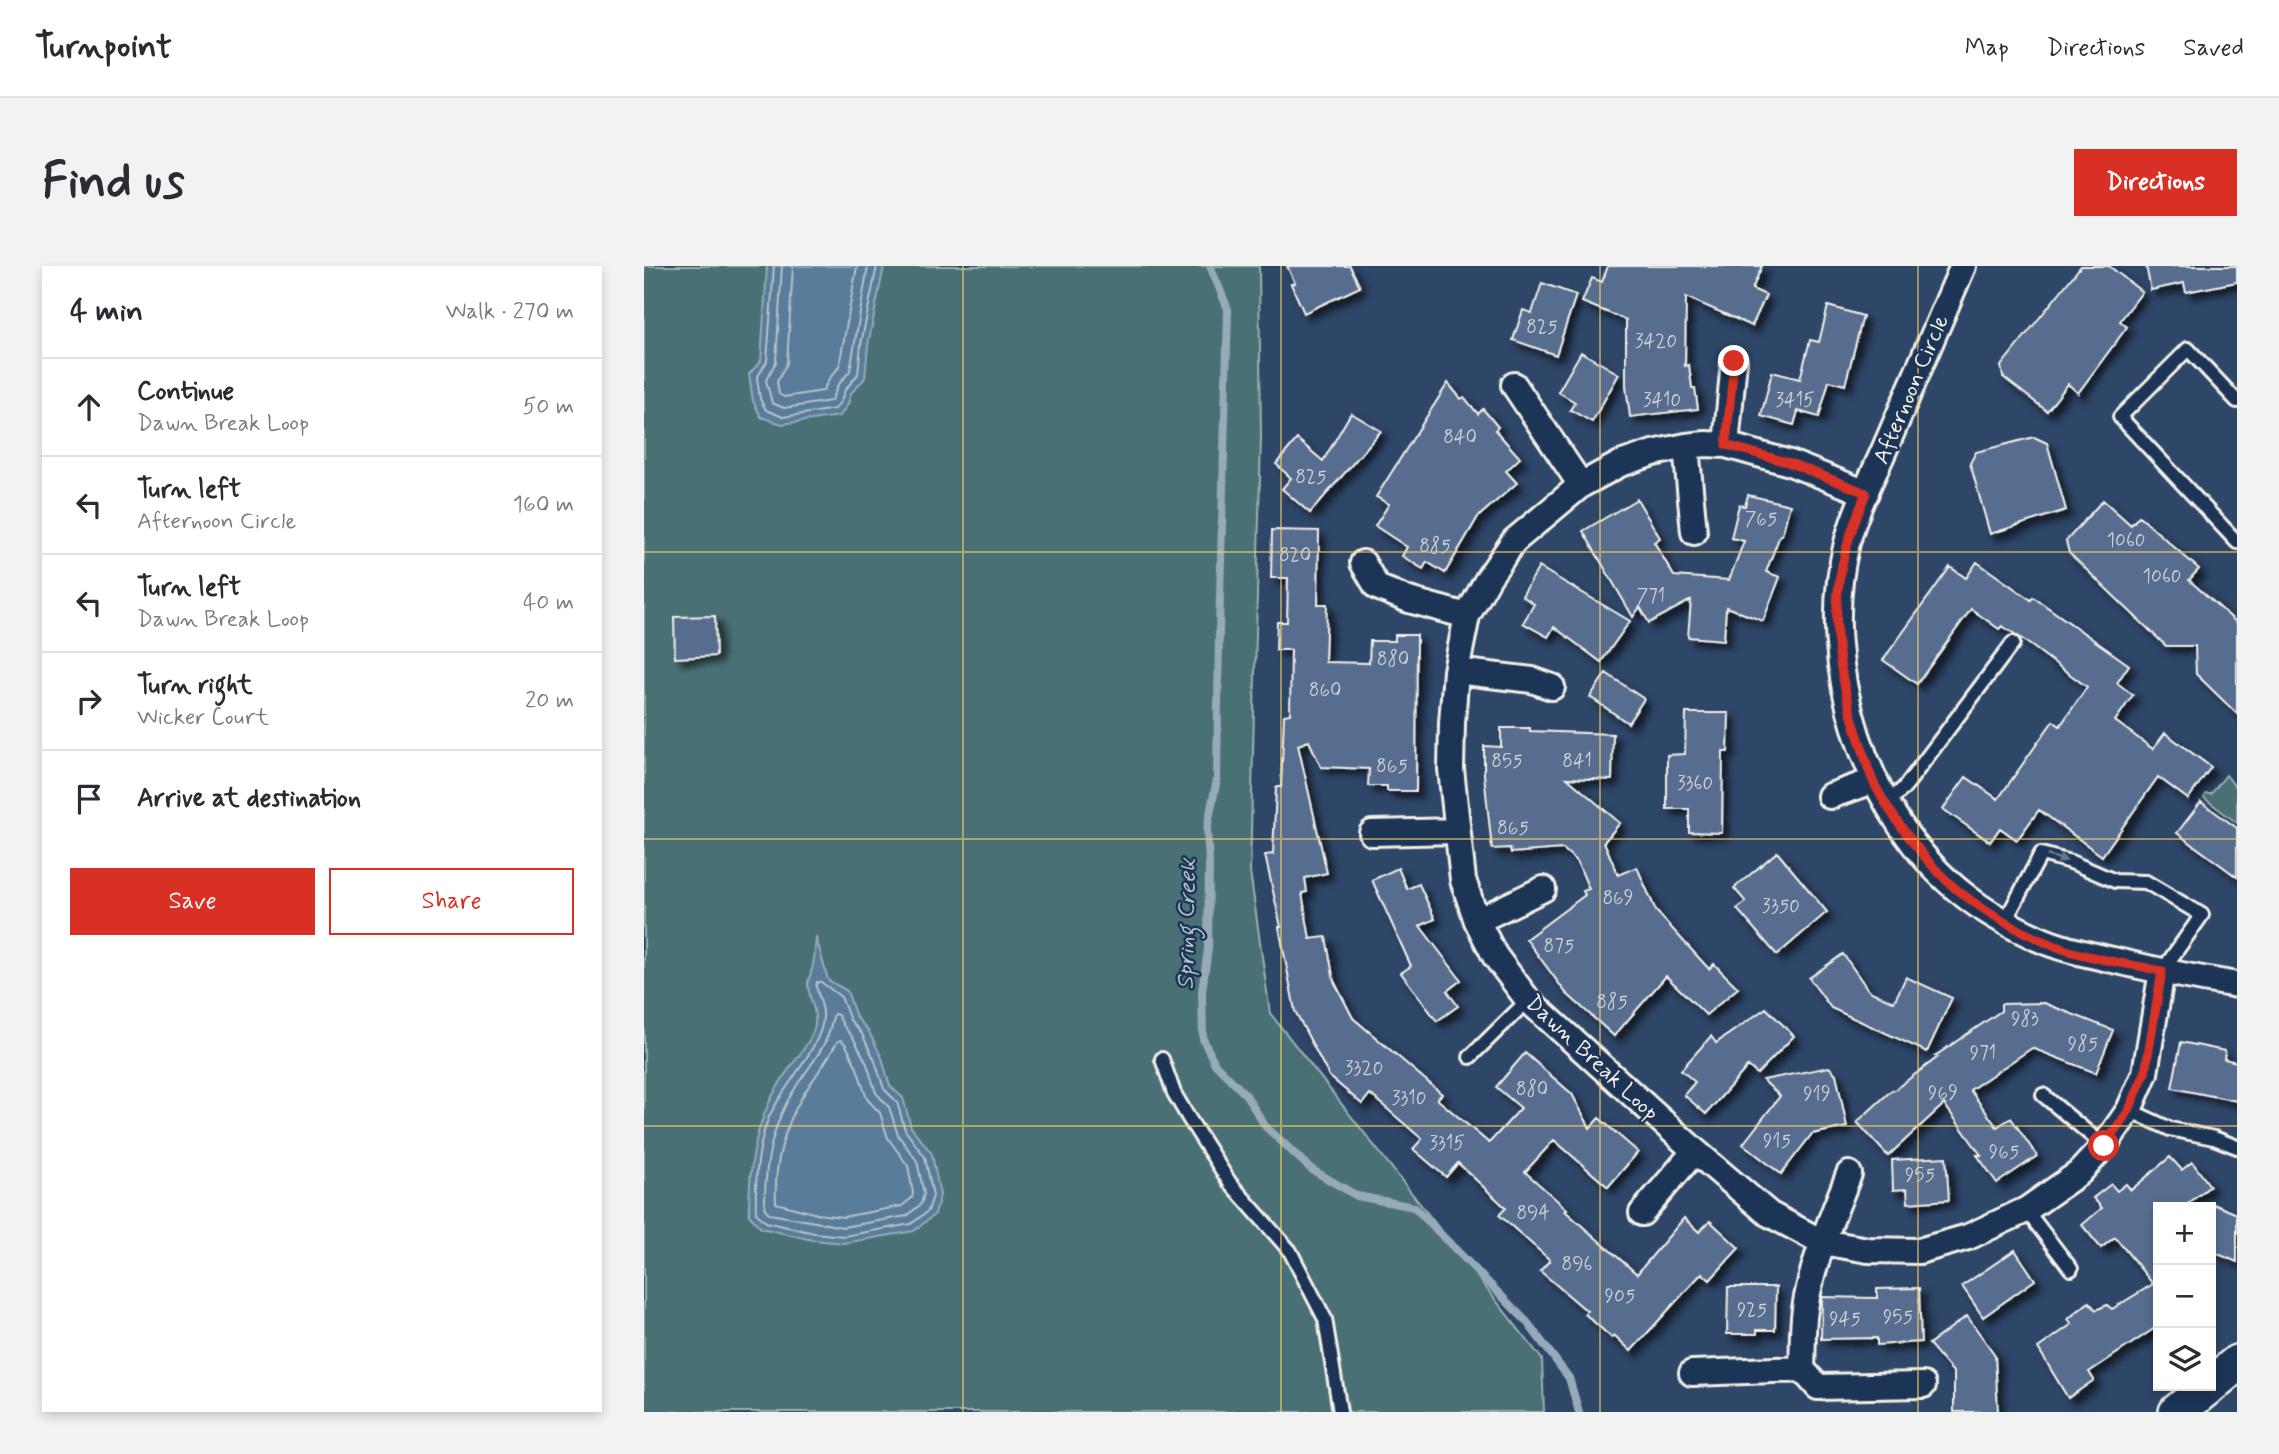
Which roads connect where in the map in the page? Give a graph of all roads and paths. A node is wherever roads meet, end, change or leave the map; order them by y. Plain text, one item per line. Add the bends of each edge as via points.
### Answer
1 (1963, 266) edge
2 (1734, 361) dead end
3 (1514, 385) dead end
4 (2237, 401) edge
5 (1726, 445) junction
6 (1686, 446) junction
7 (1581, 485) junction
8 (1866, 493) junction
9 (1694, 532) dead end
10 (2237, 542) edge
11 (1363, 564) dead end
12 (1467, 616) junction
13 (2013, 643) dead end
14 (1456, 671) junction
15 (1552, 687) dead end
16 (1873, 781) junction
17 (1830, 796) dead end
18 (1887, 803) junction
19 (1456, 831) junction
20 (1372, 833) dead end
21 (1543, 889) dead end
22 (1477, 921) junction
23 (2005, 921) junction
24 (2162, 971) junction
25 (2237, 985) edge
26 (1528, 1000) junction
27 (1470, 1057) dead end
28 (1162, 1059) dead end
29 (2043, 1095) dead end
30 (2129, 1110) junction
31 (2104, 1146) junction
32 (2237, 1147) edge
33 (1695, 1151) junction
34 (1849, 1174) dead end
35 (2025, 1210) junction
36 (1642, 1213) dead end
37 (1822, 1242) junction
38 (2071, 1269) dead end
39 (2237, 1363) edge
40 (1802, 1369) junction
41 (1692, 1373) dead end
42 (2216, 1380) edge
43 (1923, 1385) dead end
44 (2203, 1391) edge
45 (1340, 1412) edge
46 (2177, 1412) edge

1 - 8 street, Afternoon Circle
2 - 5 street
3 - 7 street
4 - 10 lane via 2188,349 2120,416
5 - 6 street, Dawn Break Loop
5 - 8 street, Dawn Break Loop via 1790,463
6 - 7 street, Dawn Break Loop via 1620,464
6 - 9 street
7 - 12 street, Dawn Break Loop via 1514,541
8 - 16 street, Afternoon Circle via 1847,541 1836,606 1850,713
11 - 12 street via 1377,587
12 - 14 street, Dawn Break Loop
13 - 18 lane via 1904,788
14 - 15 street via 1532,680
14 - 19 street, Dawn Break Loop via 1451,769
16 - 17 street
16 - 18 street, Afternoon Circle
18 - 23 street, Afternoon Circle via 1935,869 1965,896
19 - 20 street
19 - 22 street, Dawn Break Loop via 1463,880
21 - 22 street
22 - 26 street, Dawn Break Loop via 1495,956
23 - 24 street, Afternoon Circle via 2065,950
23 -> 24 lane via 2041,854 2115,881 2146,882 2202,915
24 - 25 street, Afternoon Circle
24 - 30 street, Dawn Break Loop via 2145,1073
26 - 27 lane
26 - 33 street, Dawn Break Loop
28 - 45 lane via 1188,1117 1230,1183 1290,1251 1325,1319
29 - 31 lane
30 - 31 street, Dawn Break Loop
30 - 32 lane via 2170,1129
31 - 35 street, Dawn Break Loop via 2079,1173
33 - 36 street
33 - 37 street, Dawn Break Loop via 1769,1214
34 - 37 street
35 - 37 street, Dawn Break Loop via 1968,1237 1919,1251 1868,1250
35 - 38 lane
37 - 40 street via 1804,1312
39 - 42 main road
40 - 41 street
40 - 43 street via 1818,1387
44 - 46 main road

